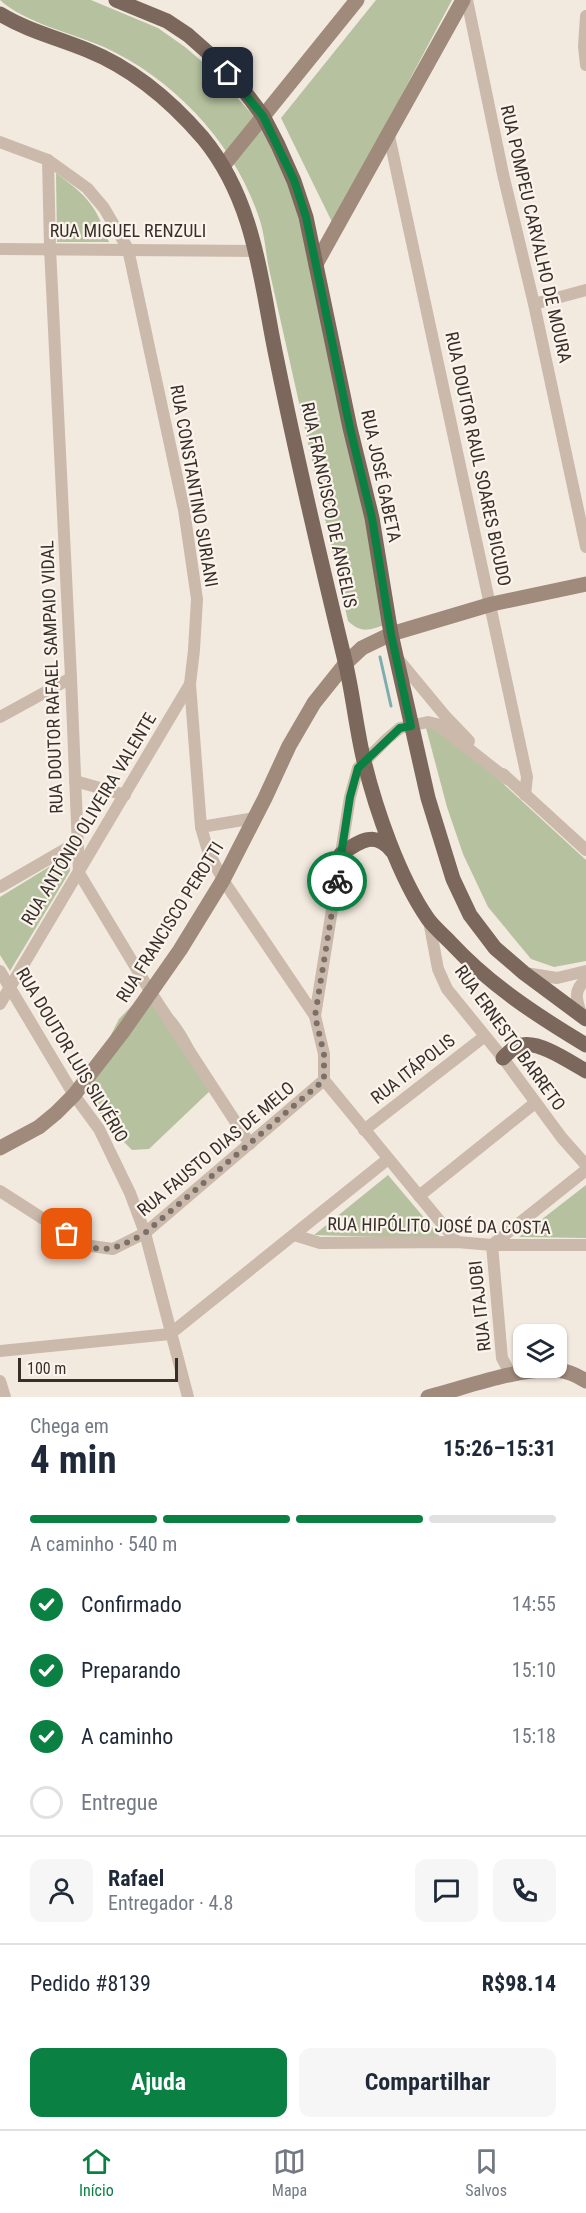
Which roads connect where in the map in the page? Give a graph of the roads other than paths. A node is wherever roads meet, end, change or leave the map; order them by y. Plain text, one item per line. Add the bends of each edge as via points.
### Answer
1 (116, 0) edge
2 (465, 0) edge
3 (353, 1) edge
4 (0, 14) edge
5 (586, 16) edge
6 (586, 64) edge
7 (263, 116) junction
8 (388, 131) junction
9 (0, 142) edge
10 (48, 160) junction
11 (223, 166) junction
12 (50, 248) junction
13 (0, 249) edge
14 (128, 249) junction
15 (256, 251) junction
16 (316, 264) junction
17 (586, 290) edge
18 (534, 304) junction
19 (586, 547) edge
20 (586, 584) edge
21 (492, 604) junction
22 (391, 634) junction
23 (396, 657) junction
24 (346, 663) junction
25 (71, 678) junction
26 (190, 684) junction
27 (0, 717) edge
28 (411, 726) junction
29 (364, 761) junction
30 (507, 779) junction
31 (75, 781) junction
32 (125, 795) junction
33 (525, 795) junction
34 (255, 818) junction
35 (201, 827) junction
36 (76, 843) junction
37 (586, 850) edge
38 (341, 854) junction
39 (395, 855) junction
40 (79, 873) junction
41 (223, 880) junction
42 (0, 887) edge
43 (429, 920) junction
44 (0, 971) edge
45 (586, 971) edge
46 (524, 973) junction
47 (586, 981) edge
48 (10, 987) junction
49 (150, 990) junction
50 (0, 1004) edge
51 (315, 1016) junction
52 (584, 1018) edge
53 (485, 1036) junction
54 (586, 1045) edge
55 (503, 1058) junction
56 (586, 1071) edge
57 (324, 1080) junction
58 (74, 1095) junction
59 (536, 1103) junction
60 (364, 1130) junction
61 (249, 1144) junction
62 (0, 1148) edge
63 (388, 1160) junction
64 (586, 1167) edge
65 (0, 1191) edge
66 (419, 1196) junction
67 (145, 1233) junction
68 (294, 1235) junction
69 (456, 1242) junction
70 (492, 1245) junction
71 (586, 1245) edge
72 (170, 1334) junction
73 (0, 1352) edge
74 (511, 1375) junction
75 (0, 1381) edge
76 (586, 1381) edge
77 (5, 1397) edge
78 (188, 1397) edge
79 (428, 1397) edge

1 - 7 main road, RUA JOSÉ GABETA via 167,21 188,35 221,65
2 - 8 street
2 - 18 street, RUA POMPEU CARVALHO DE MOURA
3 - 7 street
4 - 11 main road, RUA FRANCISCO DE ANGELIS via 16,24 88,50 142,81 172,106
5 - 6 street
7 - 11 street
7 - 16 main road, RUA JOSÉ GABETA via 294,180
8 - 16 street
8 - 21 street, RUA DOUTOR RAUL SOARES BICUDO
9 - 10 street, RUA CONSTANTINO SURIANI
10 - 12 street, RUA DOUTOR RAFAEL SAMPAIO VIDAL
10 - 14 street, RUA CONSTANTINO SURIANI via 87,188
11 - 15 main road, RUA FRANCISCO DE ANGELIS via 236,189
12 - 13 street, RUA MIGUEL RENZULI
12 - 14 street, RUA MIGUEL RENZULI
12 - 25 street, RUA DOUTOR RAFAEL SAMPAIO VIDAL
14 - 15 street, RUA MIGUEL RENZULI
14 - 26 street, RUA CONSTANTINO SURIANI via 184,510 194,575 196,618
15 - 24 main road, RUA FRANCISCO DE ANGELIS via 322,571
16 - 22 main road, RUA JOSÉ GABETA via 372,518
17 - 18 street
18 - 19 street, RUA POMPEU CARVALHO DE MOURA
20 - 21 street, RUA FRANCISCO PEROTTI
21 - 22 street, RUA FRANCISCO PEROTTI
21 - 33 street, RUA DOUTOR RAUL SOARES BICUDO via 527,777
22 - 23 main road, RUA JOSÉ GABETA
22 - 24 street, RUA FRANCISCO PEROTTI via 362,648
23 - 28 main road, RUA JOSÉ GABETA
23 - 30 street via 446,717
24 - 29 main road, RUA FRANCISCO DE ANGELIS
24 - 34 street, RUA FRANCISCO PEROTTI via 329,682 289,746
25 - 27 street
25 - 31 street, RUA DOUTOR RAFAEL SAMPAIO VIDAL
26 - 32 street, RUA ANTÔNIO OLIVEIRA VALENTE
26 - 35 street, RUA CONSTANTINO SURIANI
28 - 29 street via 400,728
28 - 30 street via 437,724
28 - 46 main road, RUA JOSÉ GABETA via 453,879 470,915 495,948
29 - 38 street via 358,768 350,797
29 - 39 main road, RUA FRANCISCO DE ANGELIS
30 - 33 street
31 - 32 street
31 - 36 street, RUA DOUTOR RAFAEL SAMPAIO VIDAL
32 - 40 street, RUA ANTÔNIO OLIVEIRA VALENTE
33 - 37 street
34 - 35 street
34 - 41 street, RUA FRANCISCO PEROTTI
35 - 41 street, RUA CONSTANTINO SURIANI
36 - 40 street, RUA DOUTOR RAFAEL SAMPAIO VIDAL
36 - 42 street
38 - 39 main road via 372,839 380,840
38 - 51 street
39 - 43 main road, RUA FRANCISCO DE ANGELIS
40 - 48 street, RUA ANTÔNIO OLIVEIRA VALENTE
40 - 49 street, RUA DOUTOR RAFAEL SAMPAIO VIDAL
41 - 49 street, RUA FRANCISCO PEROTTI
41 - 51 street, RUA CONSTANTINO SURIANI
43 - 53 street, RUA ERNESTO BARRETO via 438,969 447,989
43 - 54 main road, RUA FRANCISCO DE ANGELIS via 478,972
44 - 48 street, RUA DOUTOR LUIS SILVÉRIO
45 - 46 street via 557,978
46 - 52 main road, RUA JOSÉ GABETA
47 - 52 street via 580,984 576,996
48 - 50 street, RUA ANTÔNIO OLIVEIRA VALENTE
48 - 58 street, RUA DOUTOR LUIS SILVÉRIO
49 - 58 street, RUA FRANCISCO PEROTTI via 122,1034
49 - 61 street, RUA DOUTOR RAFAEL SAMPAIO VIDAL
51 - 57 street via 324,1054
53 - 55 street, RUA ERNESTO BARRETO
53 - 60 street, RUA ITÁPOLIS
55 - 56 main road via 518,1046 533,1045
55 - 59 street, RUA ERNESTO BARRETO
57 - 60 street
57 - 61 street, RUA FAUSTO DIAS DE MELO
58 - 62 street, RUA FRANCISCO PEROTTI via 39,1127
58 - 67 street, RUA DOUTOR LUIS SILVÉRIO via 99,1129
59 - 64 street, RUA ERNESTO BARRETO
59 - 66 street
60 - 63 street
61 - 67 street, RUA FAUSTO DIAS DE MELO
63 - 66 street
63 - 68 street
64 - 70 street, RUA ITAJOBI
65 - 67 street, RUA FAUSTO DIAS DE MELO via 84,1245 113,1249
66 - 69 street
67 - 72 street, RUA DOUTOR LUIS SILVÉRIO
68 - 69 street, RUA HIPÓLITO JOSÉ DA COSTA via 320,1242
68 - 72 street
69 - 70 street, RUA HIPÓLITO JOSÉ DA COSTA
70 - 71 street, RUA HIPÓLITO JOSÉ DA COSTA
70 - 74 street, RUA ITAJOBI via 502,1358
72 - 73 street
72 - 78 street, RUA DOUTOR LUIS SILVÉRIO
74 - 76 street via 555,1370
74 - 79 street
75 - 77 street

